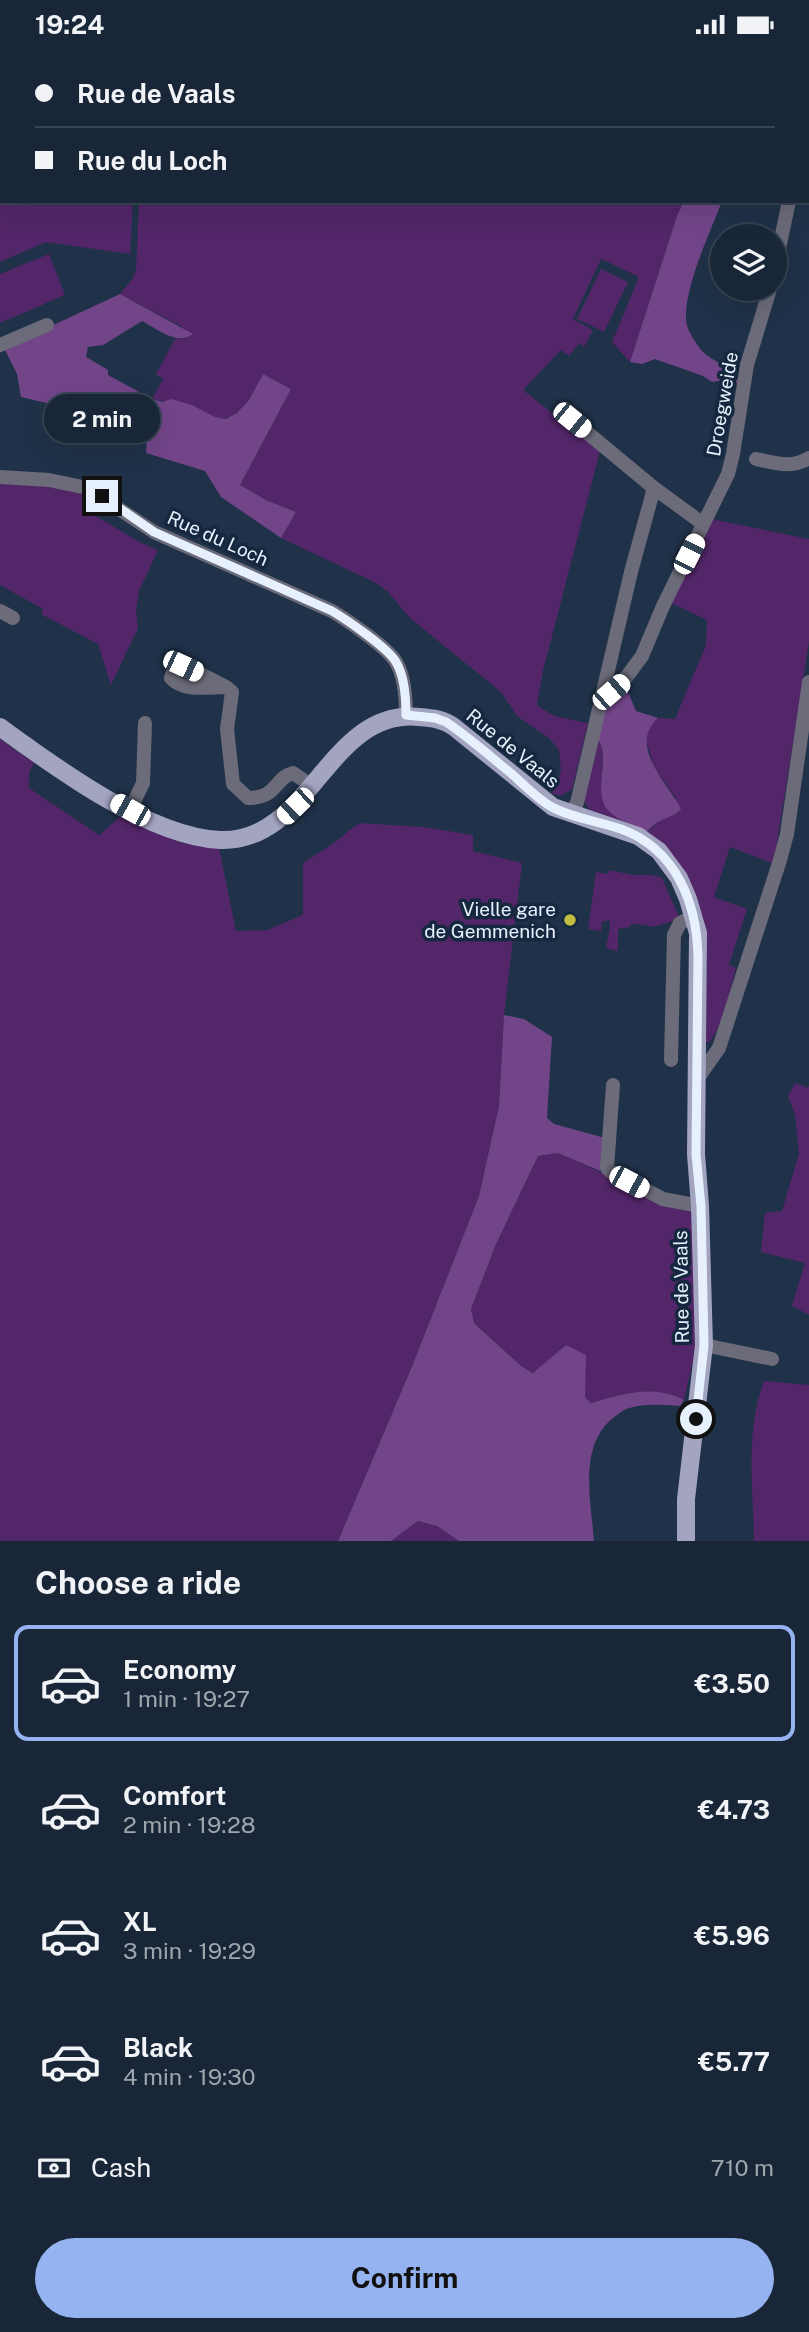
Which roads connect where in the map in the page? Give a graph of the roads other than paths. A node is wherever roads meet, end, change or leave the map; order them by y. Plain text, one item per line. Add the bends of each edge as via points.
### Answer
1 (789, 203) edge
2 (784, 224) edge
3 (766, 301) edge
4 (47, 325) dead end
5 (0, 345) edge
6 (572, 420) dead end
7 (809, 458) edge
8 (756, 459) dead end
9 (0, 477) edge
10 (654, 488) junction
11 (702, 523) junction
12 (809, 682) edge
13 (226, 687) dead end
14 (600, 702) junction
15 (406, 715) junction
16 (145, 723) dead end
17 (0, 727) edge
18 (312, 786) junction
19 (130, 810) junction
20 (570, 814) junction
21 (694, 916) junction
22 (673, 967) junction
23 (698, 967) junction
24 (671, 1060) dead end
25 (696, 1081) junction
26 (613, 1085) dead end
27 (701, 1206) junction
28 (704, 1345) junction
29 (772, 1359) dead end
30 (686, 1541) edge

1 - 2 street
3 - 11 street, Droegweide via 747,365 728,474
4 - 5 street
6 - 10 street
7 - 8 street via 789,466
9 - 15 street, Rue du Loch via 87,488 154,532 332,611 396,661 406,693
10 - 11 street
10 - 14 street
11 - 14 street, Droegweide via 642,656
12 - 25 street via 780,860 719,1048
13 - 18 street via 233,696 227,729 233,784 248,798 271,793 287,774
14 - 20 street via 577,803
15 - 18 main road, Rue de Vaals via 363,731
15 - 20 main road, Rue de Vaals via 446,722 542,800
16 - 19 street via 143,783
17 - 19 main road, Rue de Vaals
18 - 19 main road, Rue de Vaals via 283,817 239,838 184,834
20 - 21 main road, Rue de Vaals via 649,842 679,879
21 - 22 street via 680,923 674,935
21 - 23 main road, Rue de Vaals
22 - 23 street
22 - 24 street
23 - 25 main road, Rue de Vaals
25 - 27 main road, Rue de Vaals
26 - 27 street via 607,1168 663,1199
27 - 28 main road, Rue de Vaals
28 - 29 street
28 - 30 main road, Rue de Vaals via 686,1499

